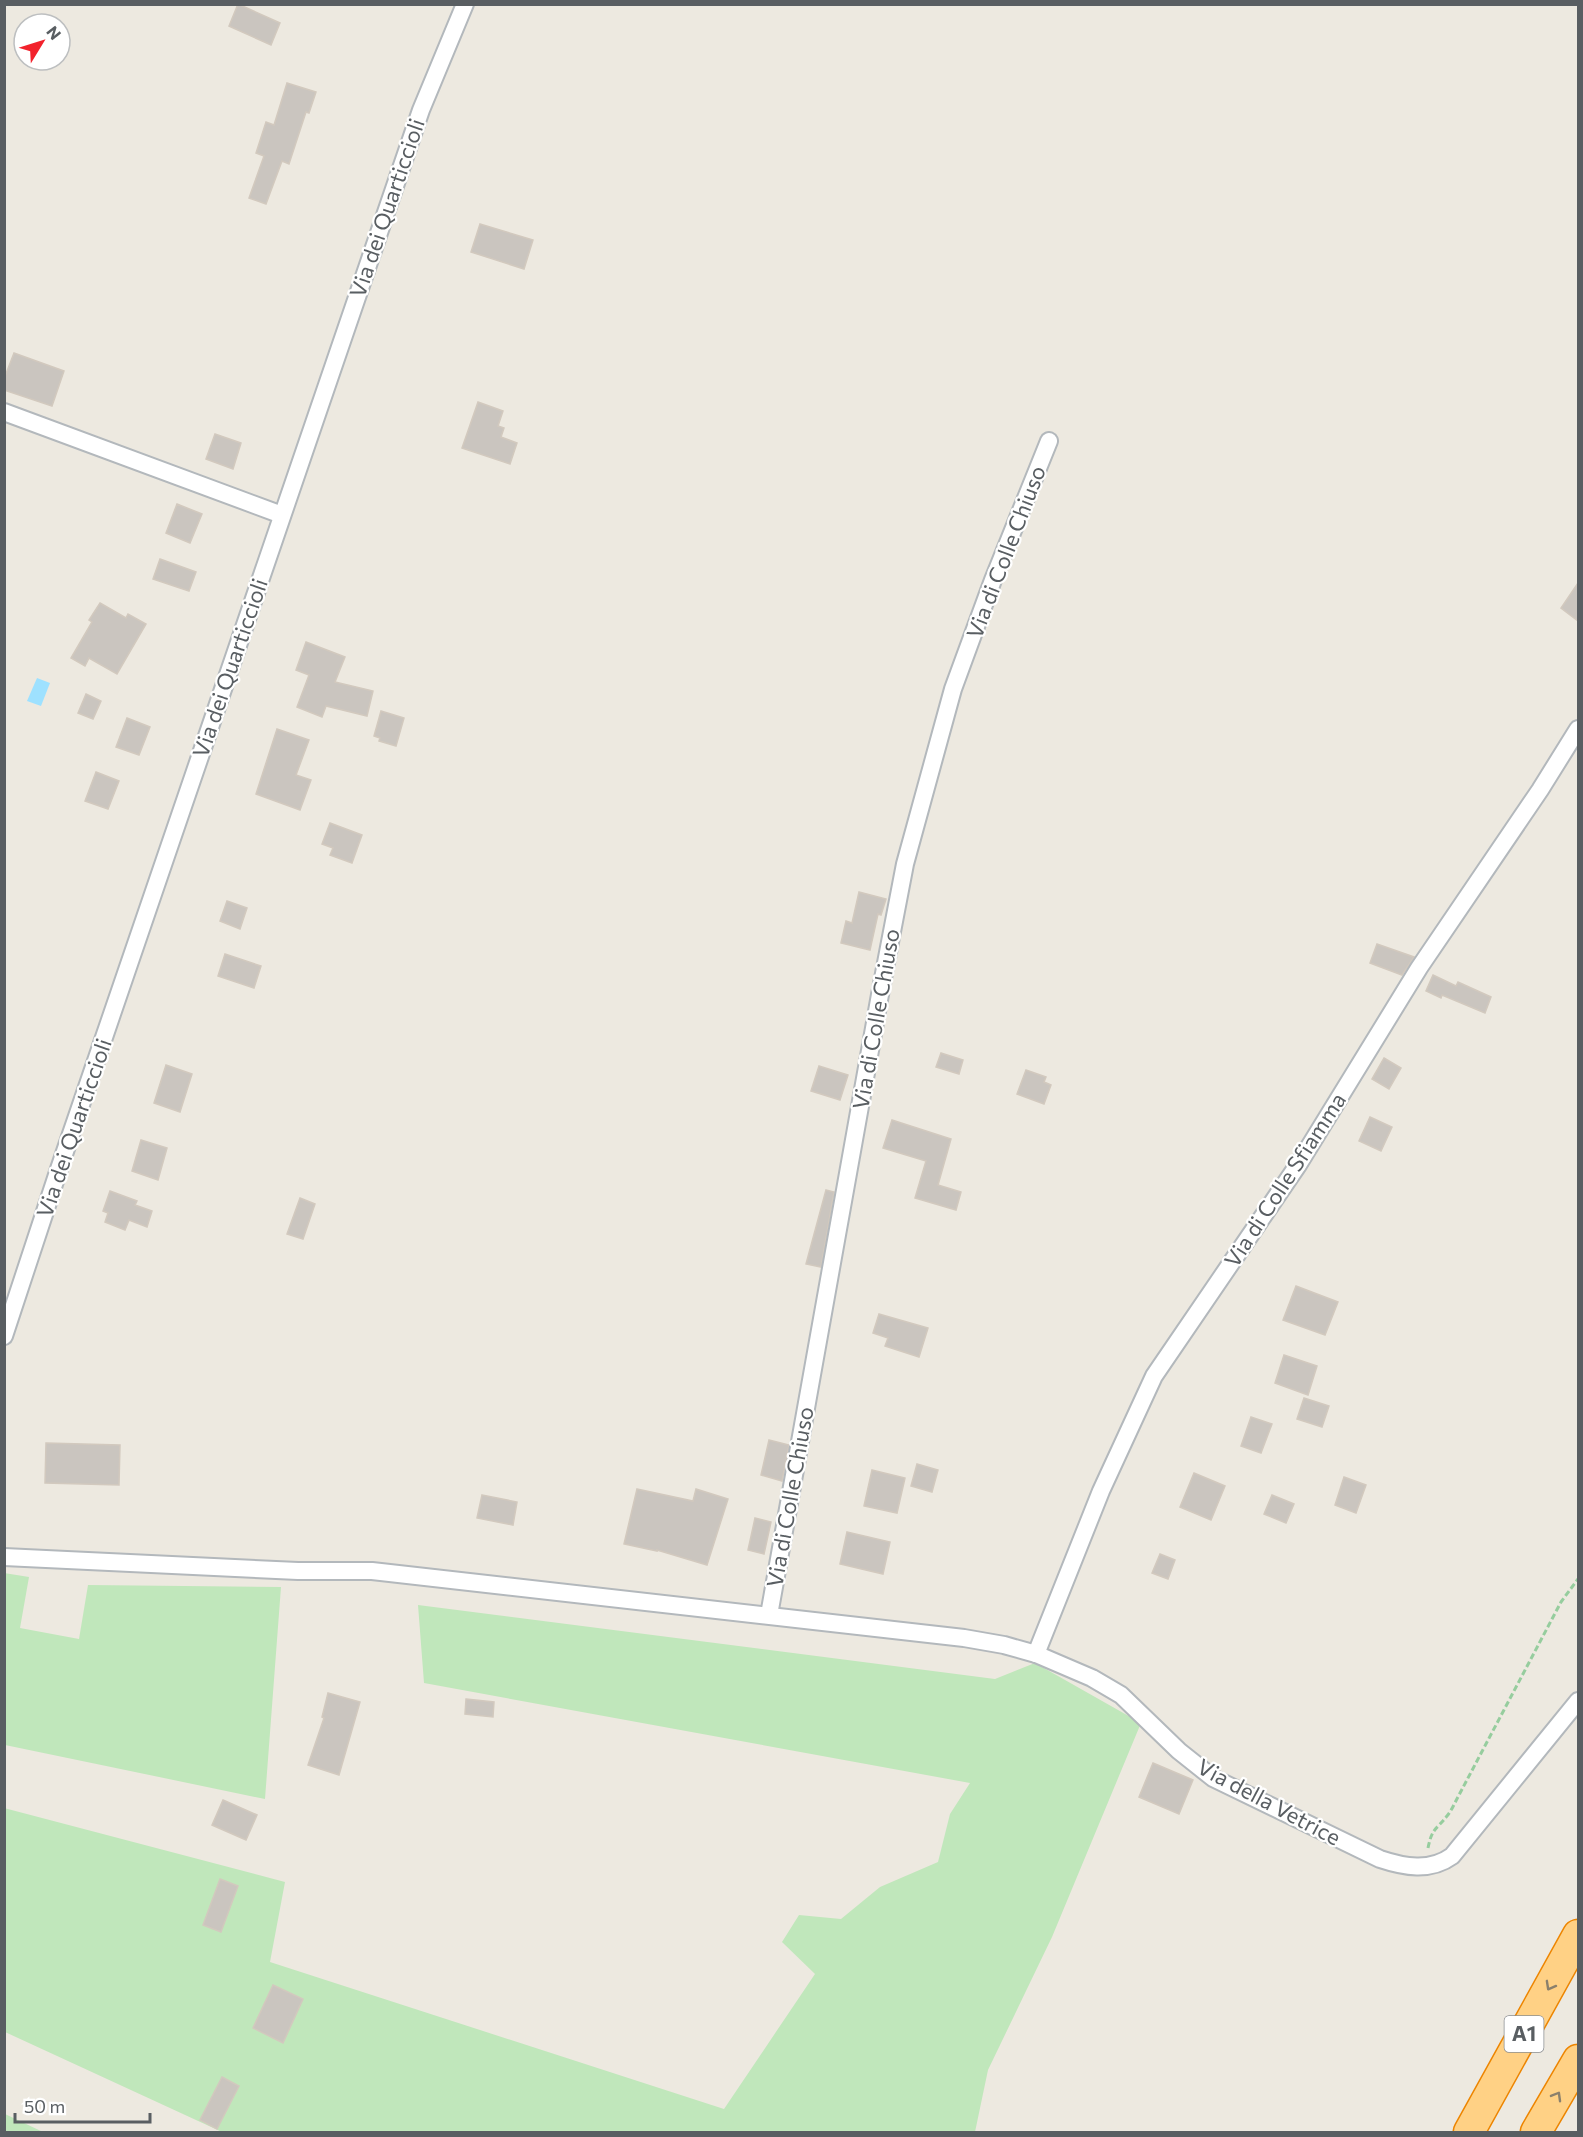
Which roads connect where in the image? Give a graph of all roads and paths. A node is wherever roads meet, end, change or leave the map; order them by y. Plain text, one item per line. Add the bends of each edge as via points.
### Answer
1 (465, 4) edge
2 (4, 412) edge
3 (1049, 441) dead end
4 (282, 515) junction
5 (1578, 729) edge
6 (4, 1336) edge
7 (4, 1557) edge
8 (1578, 1579) edge
9 (769, 1615) junction
10 (1036, 1654) junction
11 (1578, 1701) edge
12 (1424, 1867) junction
13 (1578, 1935) edge
14 (1578, 2060) edge
15 (1469, 2133) edge
16 (1536, 2133) edge

1 - 4 street, Via dei Quarticcioli via 421,110
2 - 4 street
3 - 9 street, Via di Colle Chiuso via 953,689 905,864
4 - 6 street, Via dei Quarticcioli
5 - 10 street, Via di Colle Sfiamma via 1419,968 1298,1165 1154,1377 1101,1491
7 - 9 street, Via della Vetrice via 286,1571 372,1571
8 - 12 path via 1561,1602 1459,1795 1430,1836
9 - 10 street, Via della Vetrice via 964,1638
10 - 12 street, Via della Vetrice via 1121,1695 1213,1778 1380,1859 1400,1866
11 - 12 street via 1452,1856
13 -> 15 highway, A1
16 -> 14 highway

